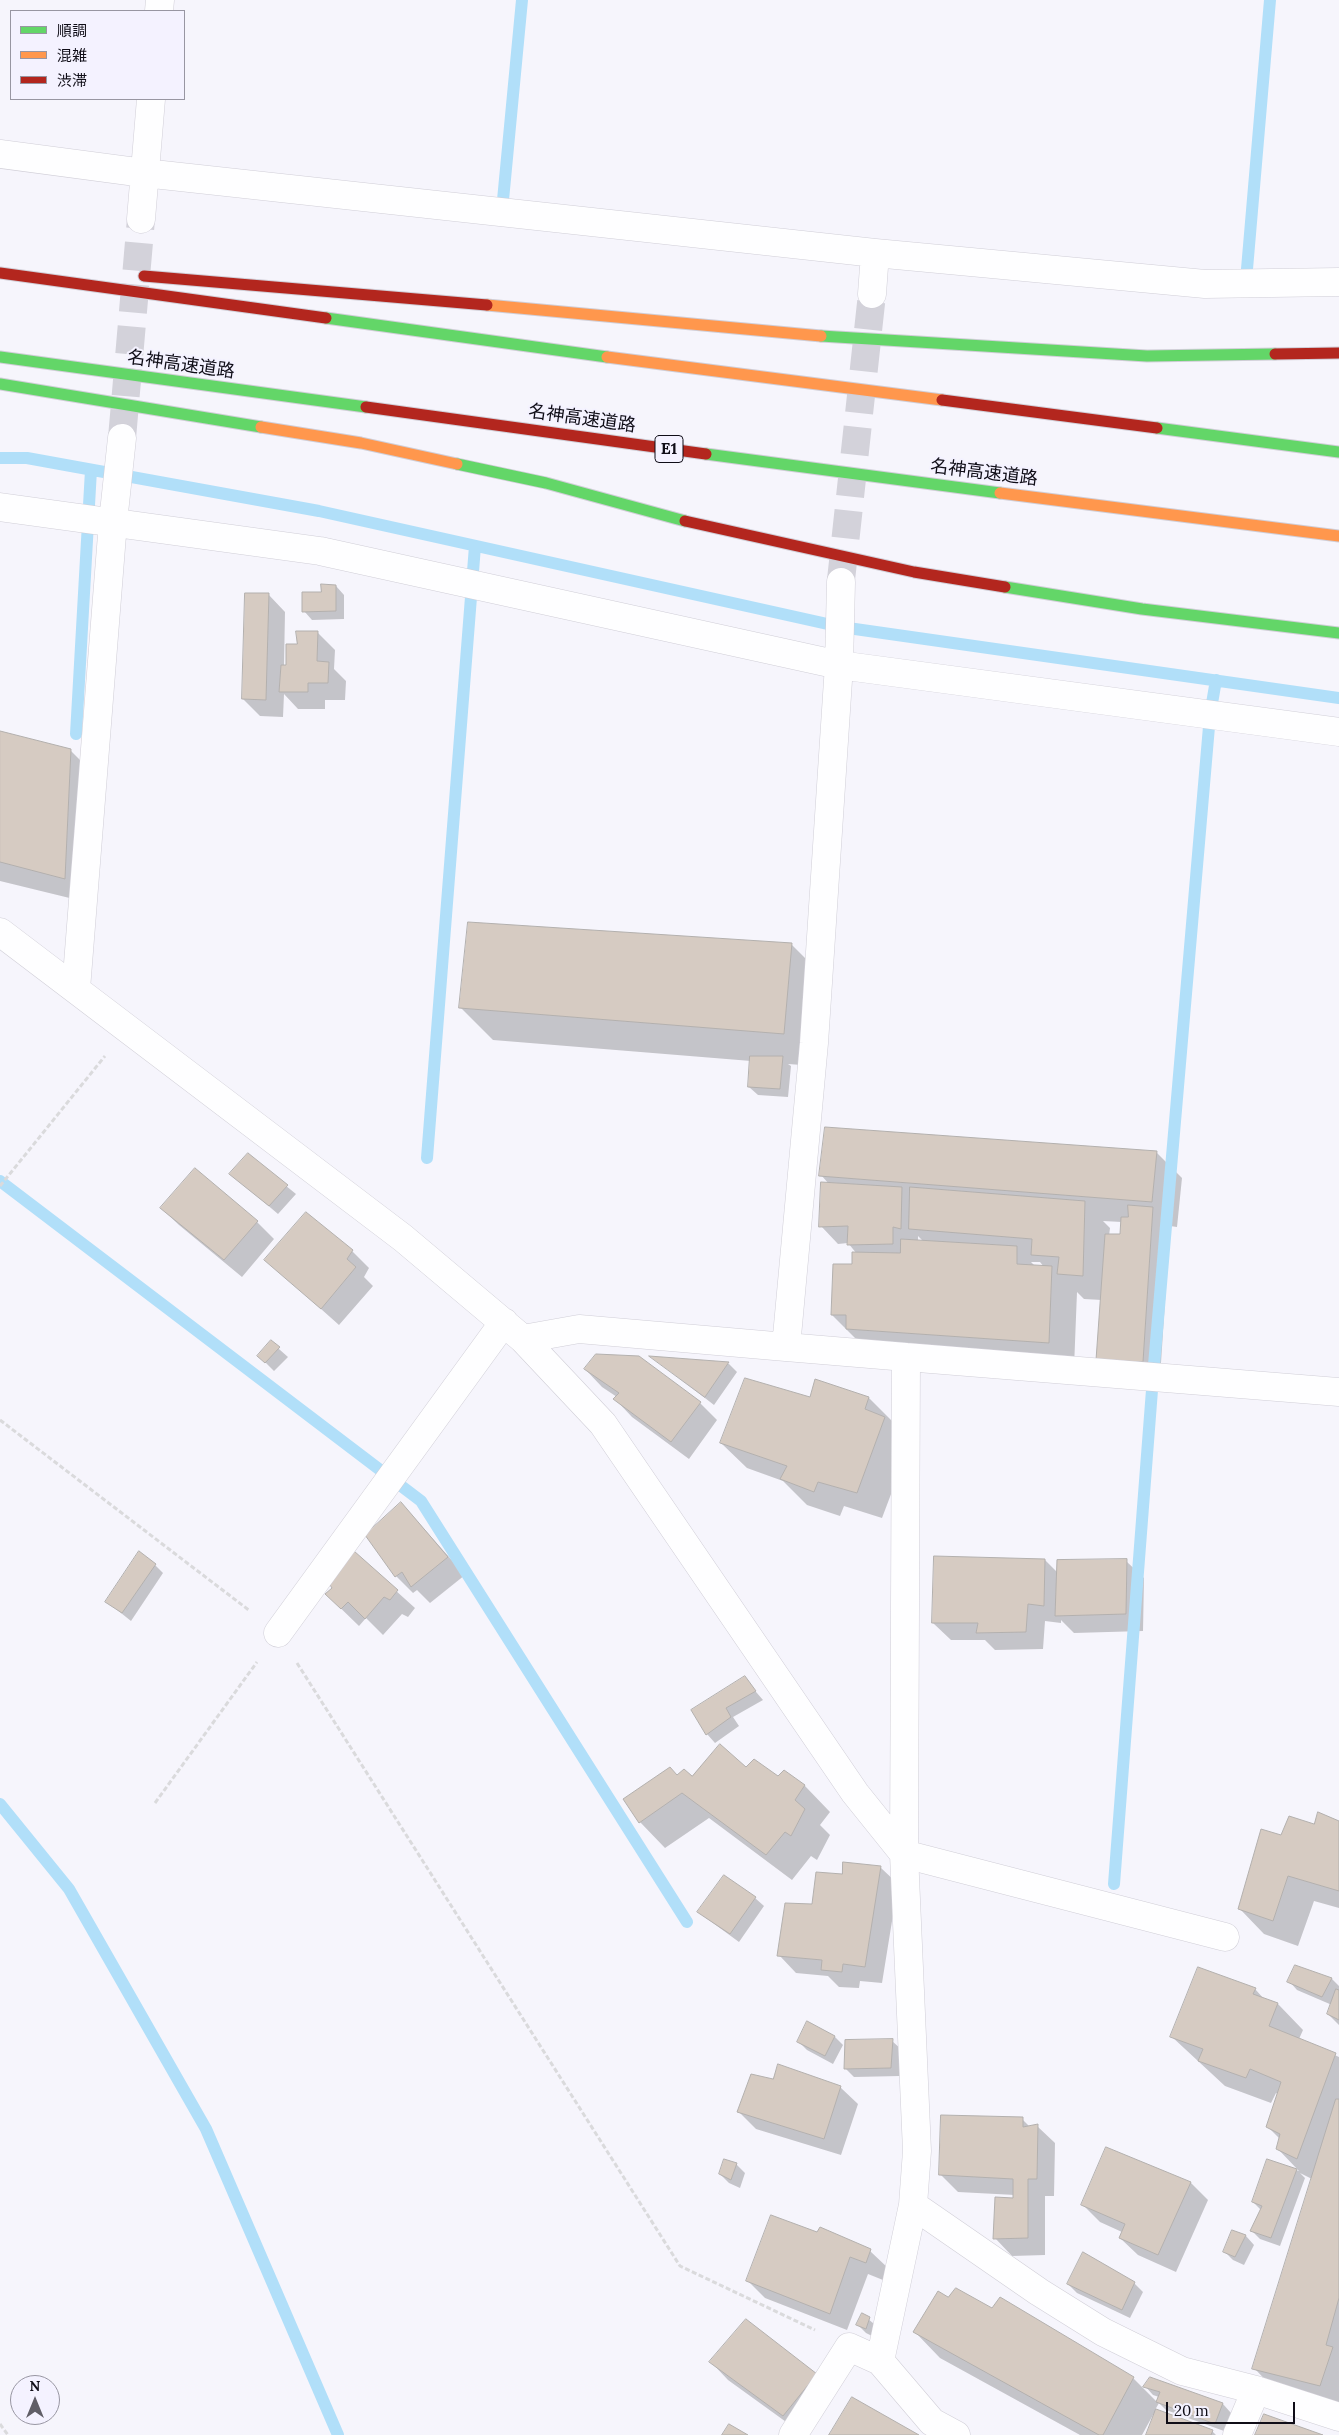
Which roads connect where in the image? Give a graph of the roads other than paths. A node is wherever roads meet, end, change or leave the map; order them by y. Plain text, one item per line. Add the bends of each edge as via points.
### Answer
1 (151, 100) edge
2 (0, 154) edge
3 (144, 173) junction
4 (142, 219) tunnel mouth
5 (875, 253) junction
6 (0, 265) edge
7 (70, 270) dead end
8 (0, 273) edge
9 (129, 275) dead end
10 (1339, 282) edge
11 (872, 294) tunnel mouth
12 (1339, 353) edge
13 (0, 357) edge
14 (0, 384) edge
15 (122, 438) tunnel mouth
16 (1339, 452) edge
17 (0, 508) edge
18 (113, 522) junction
19 (1339, 536) edge
20 (841, 582) tunnel mouth
21 (1339, 632) edge
22 (839, 665) junction
23 (1339, 732) edge
24 (0, 932) edge
25 (76, 989) junction
26 (514, 1331) junction
27 (786, 1347) junction
28 (906, 1357) junction
29 (1339, 1392) edge
30 (278, 1633) road end
31 (904, 1854) junction
32 (1225, 1937) dead end
33 (912, 2205) junction
34 (880, 2361) junction
35 (1256, 2390) junction
36 (1339, 2417) edge
37 (793, 2435) edge
38 (956, 2435) edge
39 (1237, 2435) edge

1 - 3 street
2 - 3 street
3 - 4 street
3 - 5 street
5 - 10 street via 1205,284
5 - 11 street
6 - 7 highway
8 - 16 highway via 567,352
9 - 12 highway via 397,296 796,334 1147,356
13 - 19 highway, 名神高速道路 / E1 via 892,480
14 - 21 highway via 361,443 546,483 690,522 914,572 1142,609
15 - 18 street
17 - 18 street
18 - 22 street via 320,551
18 - 25 street
20 - 22 street
22 - 23 street
22 - 27 street via 814,1043
24 - 25 street
25 - 26 street via 403,1238
26 - 27 street via 579,1330
26 - 30 street
26 - 31 street via 603,1424 855,1793
27 - 28 street
28 - 29 street
28 - 31 street
31 - 32 street
31 - 33 street via 917,2151
33 - 34 street
33 - 35 street via 1103,2332 1182,2371
34 - 37 street via 849,2347
34 - 38 street via 932,2422
35 - 36 street
35 - 39 street

